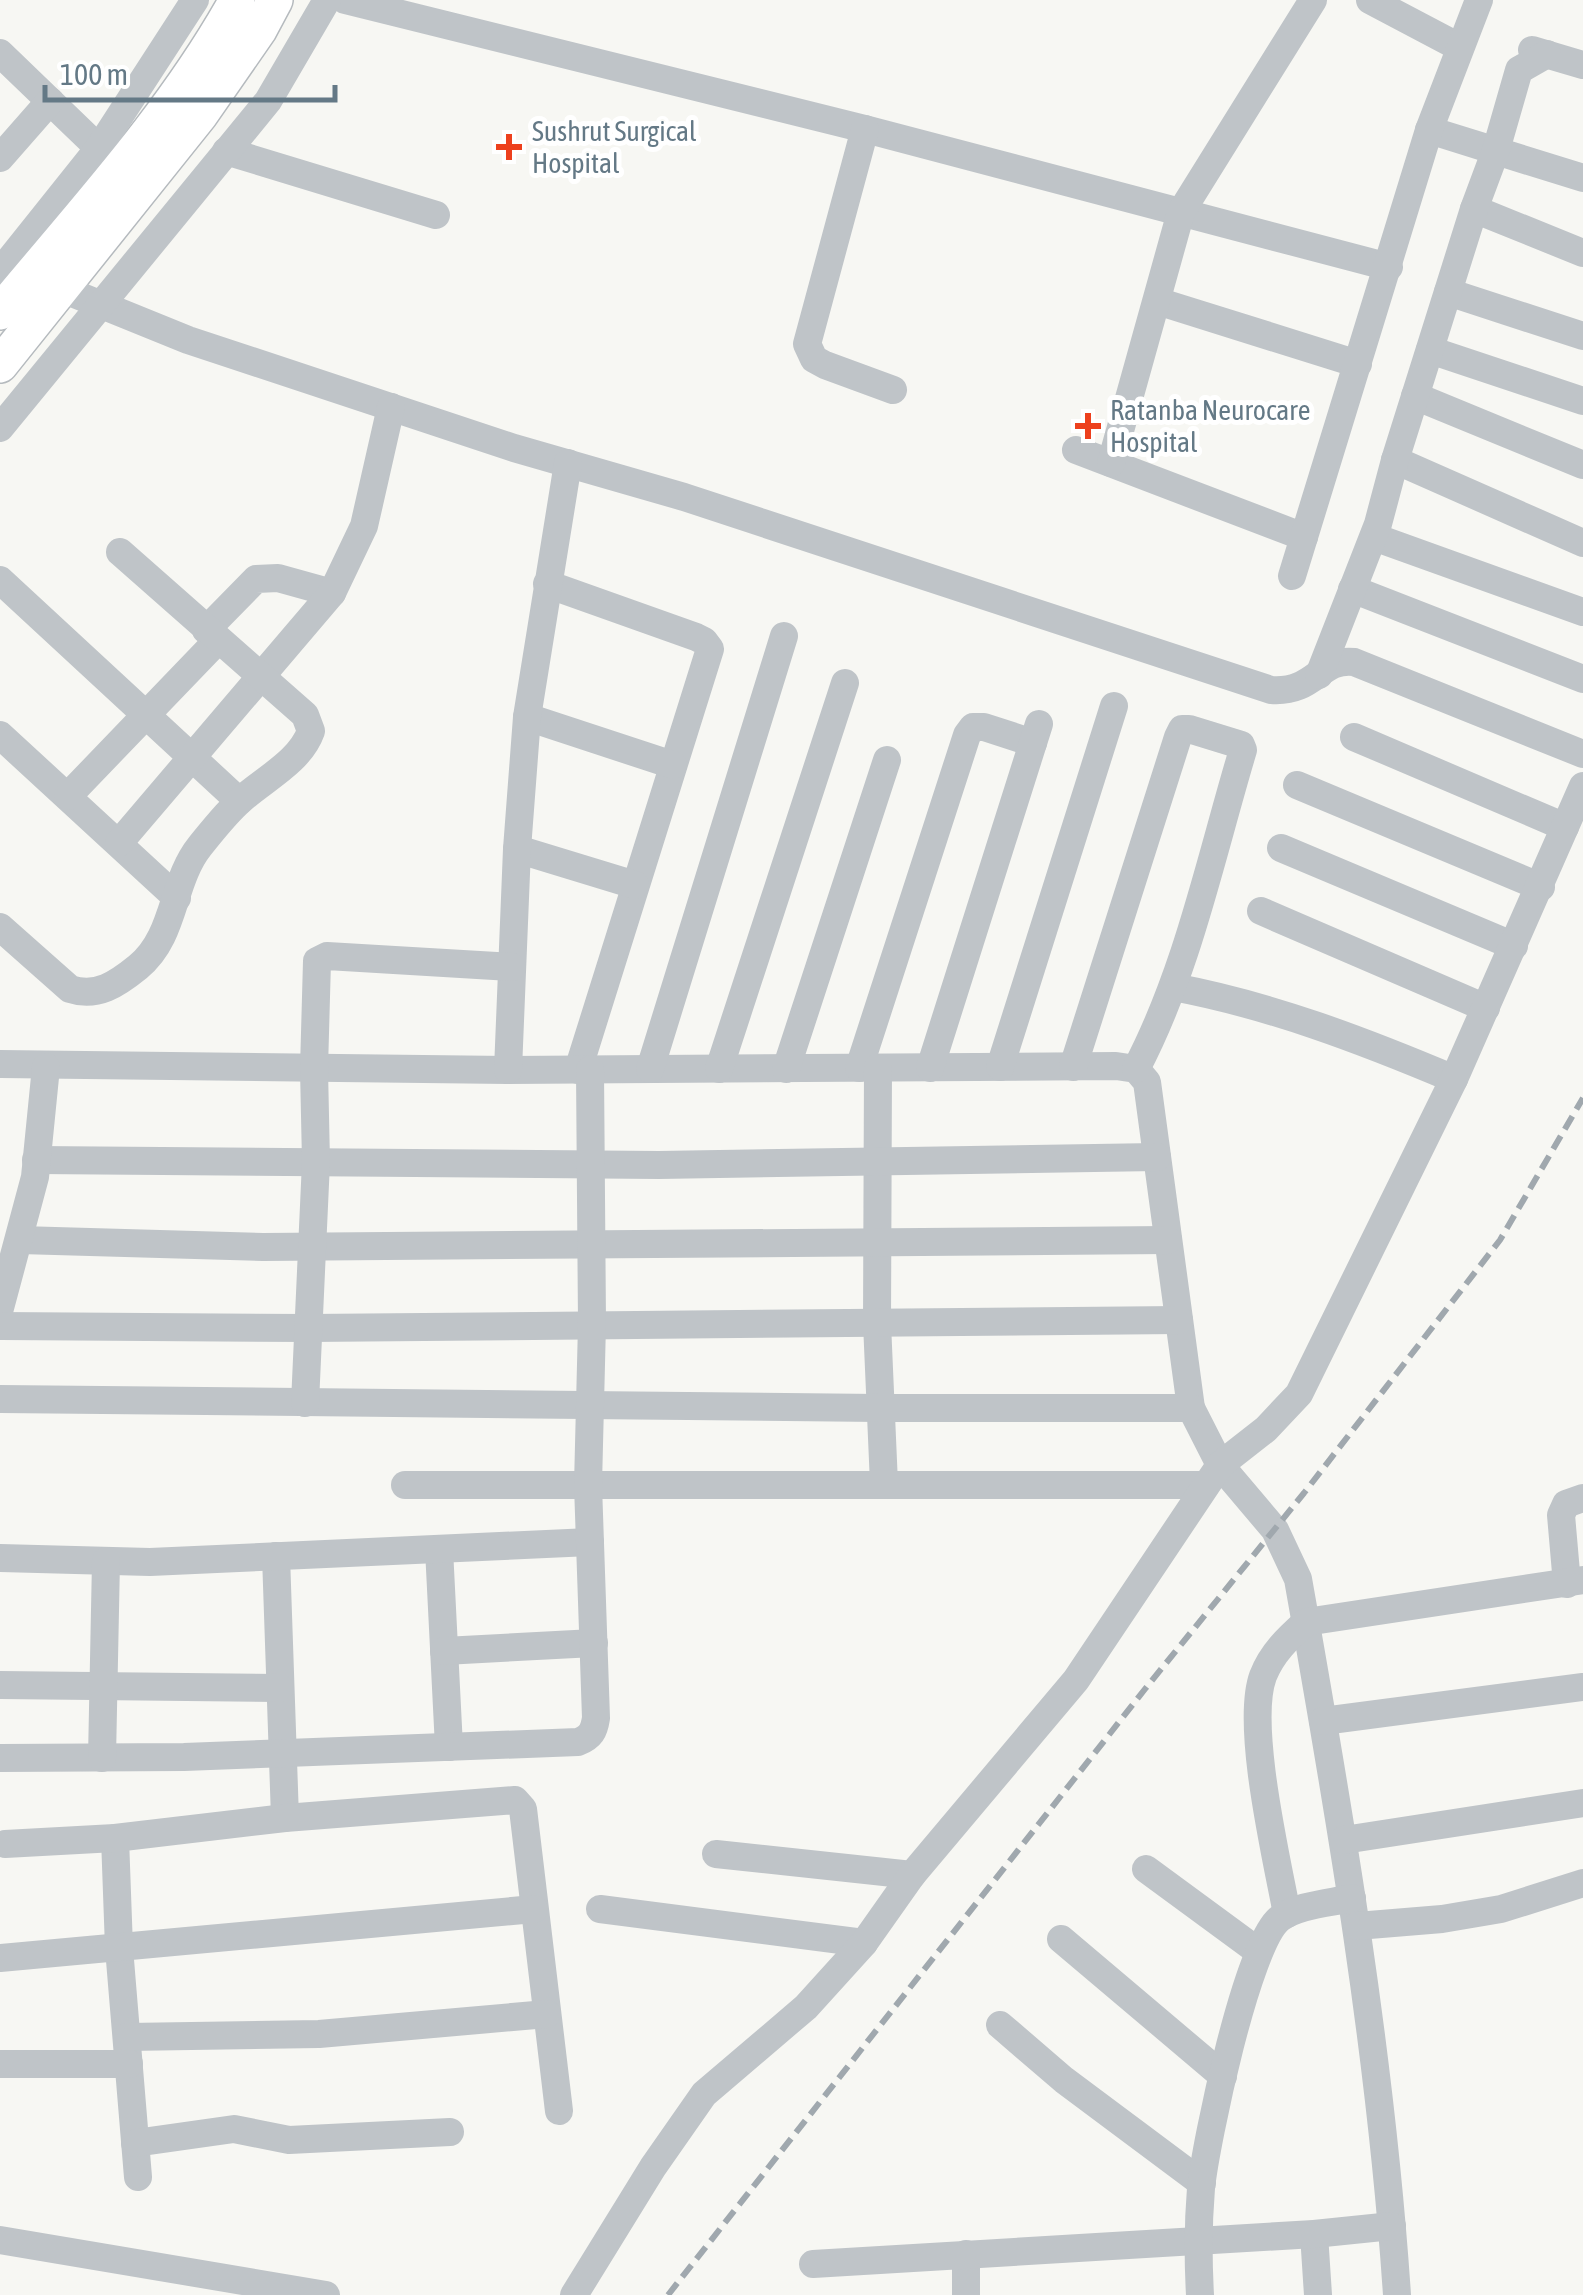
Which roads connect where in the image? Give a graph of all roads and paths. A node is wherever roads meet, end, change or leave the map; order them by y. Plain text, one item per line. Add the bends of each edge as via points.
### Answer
1 (194, 0) edge
2 (238, 0) edge
3 (276, 0) edge
4 (327, 0) edge
5 (345, 0) edge
6 (1313, 0) edge
7 (1370, 0) edge
8 (1479, 0) edge
9 (1459, 47) junction
10 (0, 52) edge
11 (1583, 64) edge
12 (50, 101) junction
13 (200, 115) junction
14 (865, 129) junction
15 (1429, 130) junction
16 (1496, 150) junction
17 (226, 151) junction
18 (0, 158) edge
19 (109, 158) junction
20 (1583, 178) edge
21 (202, 182) junction
22 (1474, 209) junction
23 (1182, 212) junction
24 (436, 215) dead end
25 (1583, 253) edge
26 (1389, 266) junction
27 (15, 274) edge
28 (62, 290) junction
29 (1448, 292) junction
30 (1157, 301) junction
31 (101, 305) junction
32 (0, 312) edge
33 (1583, 336) edge
34 (1430, 350) junction
35 (0, 364) edge
36 (1358, 364) junction
37 (893, 390) dead end
38 (1415, 396) junction
39 (1583, 401) edge
40 (390, 407) junction
41 (0, 428) edge
42 (1076, 450) dead end
43 (1395, 460) junction
44 (568, 464) junction
45 (1112, 464) junction
46 (1583, 465) edge
47 (1304, 537) junction
48 (1374, 537) junction
49 (1583, 543) edge
50 (120, 552) dead end
51 (1292, 576) dead end
52 (0, 580) edge
53 (548, 584) junction
54 (1352, 590) junction
55 (332, 593) junction
56 (1583, 612) edge
57 (212, 635) junction
58 (784, 636) dead end
59 (1319, 675) junction
60 (261, 679) junction
61 (1583, 679) edge
62 (845, 684) dead end
63 (1114, 706) dead end
64 (147, 713) junction
65 (527, 716) junction
66 (0, 735) edge
67 (1354, 736) dead end
68 (1583, 754) edge
69 (194, 756) junction
70 (886, 760) dead end
71 (674, 765) junction
72 (1297, 785) dead end
73 (1583, 786) edge
74 (68, 796) junction
75 (239, 801) junction
76 (1566, 827) junction
77 (119, 843) junction
78 (1281, 848) dead end
79 (517, 849) junction
80 (635, 885) junction
81 (1541, 887) junction
82 (177, 898) junction
83 (1260, 911) dead end
84 (0, 926) edge
85 (1514, 946) junction
86 (512, 967) junction
87 (1173, 987) junction
88 (1486, 1008) junction
89 (0, 1064) edge
90 (1073, 1066) junction
91 (46, 1067) junction
92 (1000, 1067) junction
93 (786, 1068) junction
94 (868, 1068) junction
95 (930, 1068) junction
96 (314, 1069) junction
97 (718, 1069) junction
98 (1136, 1069) junction
99 (508, 1070) junction
100 (584, 1070) junction
101 (650, 1070) junction
102 (1454, 1078) junction
103 (1158, 1157) junction
104 (36, 1160) junction
105 (316, 1162) junction
106 (879, 1163) junction
107 (591, 1165) junction
108 (20, 1240) junction
109 (1168, 1240) junction
110 (879, 1244) junction
111 (314, 1246) junction
112 (590, 1246) junction
113 (0, 1308) edge
114 (1179, 1320) junction
115 (877, 1323) junction
116 (592, 1324) junction
117 (0, 1326) edge
118 (309, 1328) junction
119 (0, 1399) edge
120 (305, 1403) junction
121 (590, 1406) junction
122 (879, 1408) junction
123 (1190, 1408) junction
124 (1212, 1475) junction
125 (884, 1484) junction
126 (405, 1485) dead end
127 (588, 1485) junction
128 (1583, 1498) edge
129 (590, 1542) junction
130 (438, 1549) junction
131 (276, 1556) junction
132 (0, 1558) edge
133 (106, 1561) junction
134 (1575, 1582) edge
135 (1306, 1622) junction
136 (594, 1642) junction
137 (444, 1651) junction
138 (0, 1685) edge
139 (105, 1686) junction
140 (1583, 1687) edge
141 (280, 1688) junction
142 (1323, 1721) junction
143 (449, 1747) junction
144 (282, 1754) junction
145 (0, 1758) edge
146 (102, 1758) junction
147 (1583, 1804) edge
148 (284, 1818) junction
149 (115, 1838) junction
150 (1344, 1840) junction
151 (5, 1844) dead end
152 (716, 1854) dead end
153 (1146, 1869) dead end
154 (912, 1875) junction
155 (1583, 1883) edge
156 (1352, 1898) junction
157 (600, 1909) dead end
158 (534, 1910) junction
159 (1287, 1914) junction
160 (1357, 1926) junction
161 (1061, 1939) dead end
162 (864, 1943) junction
163 (119, 1948) junction
164 (1260, 1952) junction
165 (0, 1958) edge
166 (547, 2014) junction
167 (1000, 2024) dead end
168 (128, 2051) junction
169 (0, 2064) edge
170 (1223, 2076) junction
171 (559, 2111) dead end
172 (450, 2132) dead end
173 (135, 2143) junction
174 (138, 2177) dead end
175 (1202, 2183) junction
176 (1392, 2226) junction
177 (1314, 2234) junction
178 (0, 2240) edge
179 (1197, 2241) junction
180 (966, 2254) junction
181 (813, 2264) dead end
182 (326, 2295) edge
183 (574, 2295) edge
184 (966, 2295) edge
185 (1200, 2295) edge
186 (1318, 2295) edge
187 (1396, 2295) edge

1 - 19 street
2 - 19 main road via 170,105
3 - 13 main road
4 - 17 street via 268,101
5 - 14 street
6 - 23 street
7 - 9 street
8 - 9 street
9 - 15 street
10 - 12 street
11 - 16 street via 1539,52 1519,70
12 - 18 street
12 - 19 street
13 - 21 street
13 - 28 main road
14 - 23 street
14 - 37 street via 807,344 824,365
15 - 16 street
15 - 26 street
16 - 20 street
16 - 22 street
17 - 21 street
17 - 24 street
19 - 27 main road
21 - 31 street
22 - 25 street
22 - 29 street
23 - 26 street
23 - 30 street
26 - 36 street
27 - 28 street
27 - 32 main road
28 - 31 street
28 - 35 main road
29 - 33 street
29 - 34 street
30 - 36 street
30 - 45 street
31 - 40 street
31 - 41 street
34 - 38 street
34 - 39 street
36 - 47 street
38 - 43 street
38 - 46 street
40 - 44 street
40 - 55 street via 364,526
42 - 45 street
43 - 48 street
43 - 49 street
44 - 53 street
44 - 59 street via 1270,690 1297,689
45 - 47 street
47 - 51 street
48 - 54 street
48 - 56 street
50 - 57 street
52 - 64 street
53 - 65 street
53 - 71 street via 709,646
54 - 59 street
54 - 61 street
55 - 57 street via 278,578 256,580
55 - 60 street
57 - 60 street
57 - 64 street
58 - 101 street
59 - 68 street via 1338,661 1354,662
60 - 69 street
60 - 75 street via 306,715 311,731 303,747
62 - 97 street
63 - 92 street
64 - 69 street
64 - 74 street
65 - 71 street
65 - 79 street
66 - 74 street
67 - 76 street
69 - 75 street
69 - 77 street
70 - 93 street
71 - 80 street
72 - 81 street
73 - 76 street
74 - 77 street
75 - 82 street via 190,859
76 - 81 street
77 - 82 street
78 - 85 street
79 - 80 street
79 - 86 street
80 - 100 street
81 - 85 street
82 - 84 street via 154,951 96,993 70,988
83 - 88 street
85 - 88 street
86 - 96 street via 321,956
86 - 99 street
87 - 90 street via 1244,750 1185,728
87 - 98 street
87 - 102 street via 1359,1040
88 - 102 street
89 - 91 street
90 - 92 street
90 - 98 street
91 - 96 street
91 - 104 street
92 - 95 street
93 - 94 street
93 - 97 street
94 - 95 street
94 - 95 street via 966,736 973,727 1036,733
94 - 106 street
96 - 99 street
96 - 105 street
97 - 101 street
98 - 103 street via 1148,1082
99 - 100 street
100 - 101 street
100 - 107 street
102 - 124 street via 1298,1394
103 - 106 street
103 - 109 street
104 - 105 street
104 - 108 street
105 - 107 street
105 - 111 street
106 - 107 street
106 - 110 street
107 - 112 street
108 - 111 street
108 - 113 street
109 - 110 street
109 - 114 street
110 - 112 street
110 - 115 street
111 - 112 street
111 - 118 street
112 - 116 street
114 - 115 street
114 - 123 street
115 - 116 street
115 - 122 street
116 - 118 street
116 - 121 street
117 - 118 street
118 - 120 street
119 - 120 street
120 - 121 street
121 - 122 street
121 - 127 street
122 - 123 street
122 - 125 street
123 - 124 street
124 - 125 street
124 - 135 street via 1275,1530 1298,1580
124 - 154 street via 1076,1680
125 - 127 street
126 - 127 street
127 - 129 street
128 - 134 street via 1566,1504 1561,1516
129 - 130 street
129 - 136 street
130 - 131 street
130 - 137 street
131 - 133 street
131 - 141 street
132 - 133 street
133 - 139 street
134 - 135 street
135 - 142 street
135 - 159 street via 1279,1647 1262,1678 1259,1710
136 - 137 street
136 - 143 street via 596,1718 589,1738
137 - 143 street
138 - 139 street
139 - 141 street
139 - 146 street
140 - 142 street
141 - 144 street
142 - 150 street
143 - 144 street
144 - 146 street
144 - 148 street
145 - 146 street
147 - 150 street
148 - 149 street
148 - 158 street via 515,1800 522,1809
149 - 151 street
149 - 163 street
150 - 156 street
152 - 154 street
153 - 164 street
154 - 162 street
155 - 160 street via 1501,1910
156 - 159 street
156 - 160 street
157 - 162 street
158 - 163 street
158 - 166 street
159 - 164 street
160 - 176 street
161 - 170 street
162 - 183 street via 806,2007 704,2094
163 - 165 street
163 - 168 street
164 - 170 street
166 - 168 street
166 - 171 street
167 - 175 street
168 - 169 street
168 - 173 street
170 - 175 street
172 - 173 street via 289,2140 234,2129
173 - 174 street
175 - 179 street
176 - 177 street
176 - 187 street
177 - 179 street
177 - 186 street
178 - 182 street
179 - 180 street
179 - 185 street
180 - 181 street
180 - 184 street

